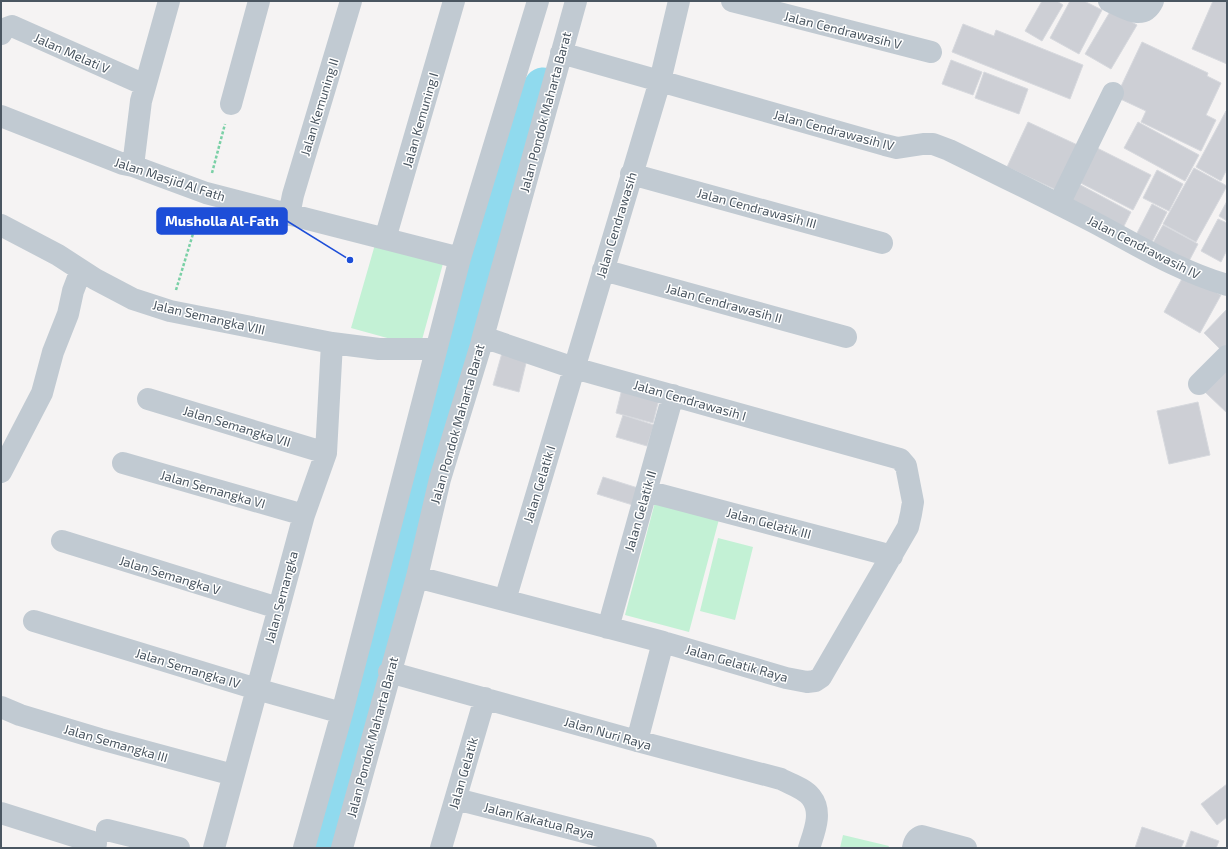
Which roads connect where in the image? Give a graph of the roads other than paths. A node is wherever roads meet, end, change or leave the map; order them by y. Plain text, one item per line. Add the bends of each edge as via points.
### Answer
1 (169, 1) edge
2 (259, 1) edge
3 (352, 1) edge
4 (454, 1) edge
5 (538, 1) edge
6 (576, 1) edge
7 (679, 1) edge
8 (732, 1) edge
9 (1109, 1) edge
10 (1153, 1) edge
11 (1, 34) edge
12 (931, 52) dead end
13 (561, 53) junction
14 (660, 81) junction
15 (145, 85) junction
16 (1113, 93) dead end
17 (231, 104) dead end
18 (1, 116) edge
19 (133, 166) junction
20 (631, 174) junction
21 (1059, 204) junction
22 (289, 214) junction
23 (1, 225) edge
24 (386, 239) junction
25 (882, 243) dead end
26 (460, 258) junction
27 (81, 270) junction
28 (603, 270) junction
29 (1227, 285) edge
30 (483, 337) junction
31 (846, 337) dead end
32 (332, 343) junction
33 (436, 349) junction
34 (1227, 356) edge
35 (574, 368) junction
36 (1199, 384) dead end
37 (673, 395) junction
38 (148, 400) dead end
39 (326, 453) junction
40 (900, 459) joint
41 (123, 463) dead end
42 (1, 472) edge
43 (646, 491) junction
44 (304, 515) junction
45 (62, 541) dead end
46 (892, 556) junction
47 (417, 577) junction
48 (505, 600) junction
49 (278, 608) junction
50 (34, 621) dead end
51 (608, 628) junction
52 (662, 642) junction
53 (390, 672) junction
54 (256, 688) junction
55 (485, 698) junction
56 (1, 707) edge
57 (342, 713) junction
58 (637, 741) junction
59 (233, 775) junction
60 (456, 799) junction
61 (1, 813) edge
62 (107, 830) dead end
63 (95, 848) edge
64 (179, 848) edge
65 (214, 848) edge
66 (304, 848) edge
67 (342, 848) edge
68 (441, 848) edge
69 (646, 848) edge
70 (809, 848) edge
71 (913, 848) edge
72 (966, 848) edge

1 - 15 street
2 - 17 street
3 - 22 street, Jalan Kemuning II
4 - 24 street, Jalan Kemuning I
5 - 26 street
6 - 13 street, Jalan Pondok Maharta Barat
7 - 14 street, Jalan Cendrawasih
8 - 12 street, Jalan Cendrawasih V
9 - 10 street via 1141,13 1147,10
11 - 15 street, Jalan Melati V via 4,29 12,26
13 - 14 street, Jalan Cendrawasih IV
13 - 30 street, Jalan Pondok Maharta Barat
14 - 20 street, Jalan Cendrawasih
14 - 21 street, Jalan Cendrawasih IV via 897,148 933,144
15 - 19 street
16 - 21 street
18 - 19 street, Jalan Masjid Al Fath
19 - 22 street, Jalan Masjid Al Fath via 206,193
20 - 25 street, Jalan Cendrawasih III
20 - 28 street, Jalan Cendrawasih
21 - 29 street, Jalan Cendrawasih IV via 1182,268
22 - 24 street, Jalan Masjid Al Fath
23 - 27 street, Jalan Semangka VIII
24 - 26 street, Jalan Masjid Al Fath
26 - 33 street
27 - 32 street, Jalan Semangka VIII via 133,299 170,311
27 - 42 street via 42,393
28 - 31 street, Jalan Cendrawasih II
28 - 35 street, Jalan Cendrawasih
30 - 35 street, Jalan Cendrawasih I
30 - 47 street, Jalan Pondok Maharta Barat via 440,479
32 - 33 street, Jalan Semangka VIII via 378,348
32 - 39 street, Jalan Semangka
33 - 57 street
34 - 36 street
35 - 37 street, Jalan Cendrawasih I
35 - 48 street, Jalan Gelatik I
37 - 40 street, Jalan Cendrawasih I
37 - 43 street, Jalan Gelatik II
38 - 39 street, Jalan Semangka VII
39 - 44 street, Jalan Semangka
40 - 46 street, Jalan Gelatik Raya via 906,466 913,502 908,527
41 - 44 street, Jalan Semangka VI
43 - 46 street, Jalan Gelatik III
43 - 51 street, Jalan Gelatik II
44 - 49 street, Jalan Semangka
45 - 49 street, Jalan Semangka V
46 - 52 street, Jalan Gelatik Raya via 826,670 815,681 786,678
47 - 48 street, Jalan Gelatik Raya
47 - 53 street, Jalan Pondok Maharta Barat
48 - 51 street, Jalan Gelatik Raya
49 - 54 street, Jalan Semangka
50 - 54 street, Jalan Semangka IV
51 - 52 street, Jalan Gelatik Raya
52 - 58 street
53 - 55 street, Jalan Nuri Raya
53 - 67 street, Jalan Pondok Maharta Barat
54 - 57 street, Jalan Semangka IV
54 - 59 street, Jalan Semangka
55 - 58 street, Jalan Nuri Raya
55 - 60 street, Jalan Gelatik
56 - 59 street, Jalan Semangka III via 100,739
57 - 66 street
58 - 70 street, Jalan Nuri Raya via 781,779 799,788 811,797 816,809 817,823
59 - 65 street, Jalan Semangka
60 - 68 street, Jalan Gelatik
60 - 69 street, Jalan Kakatua Raya
61 - 63 street via 96,843
62 - 64 street
71 - 72 street via 914,842 922,836

